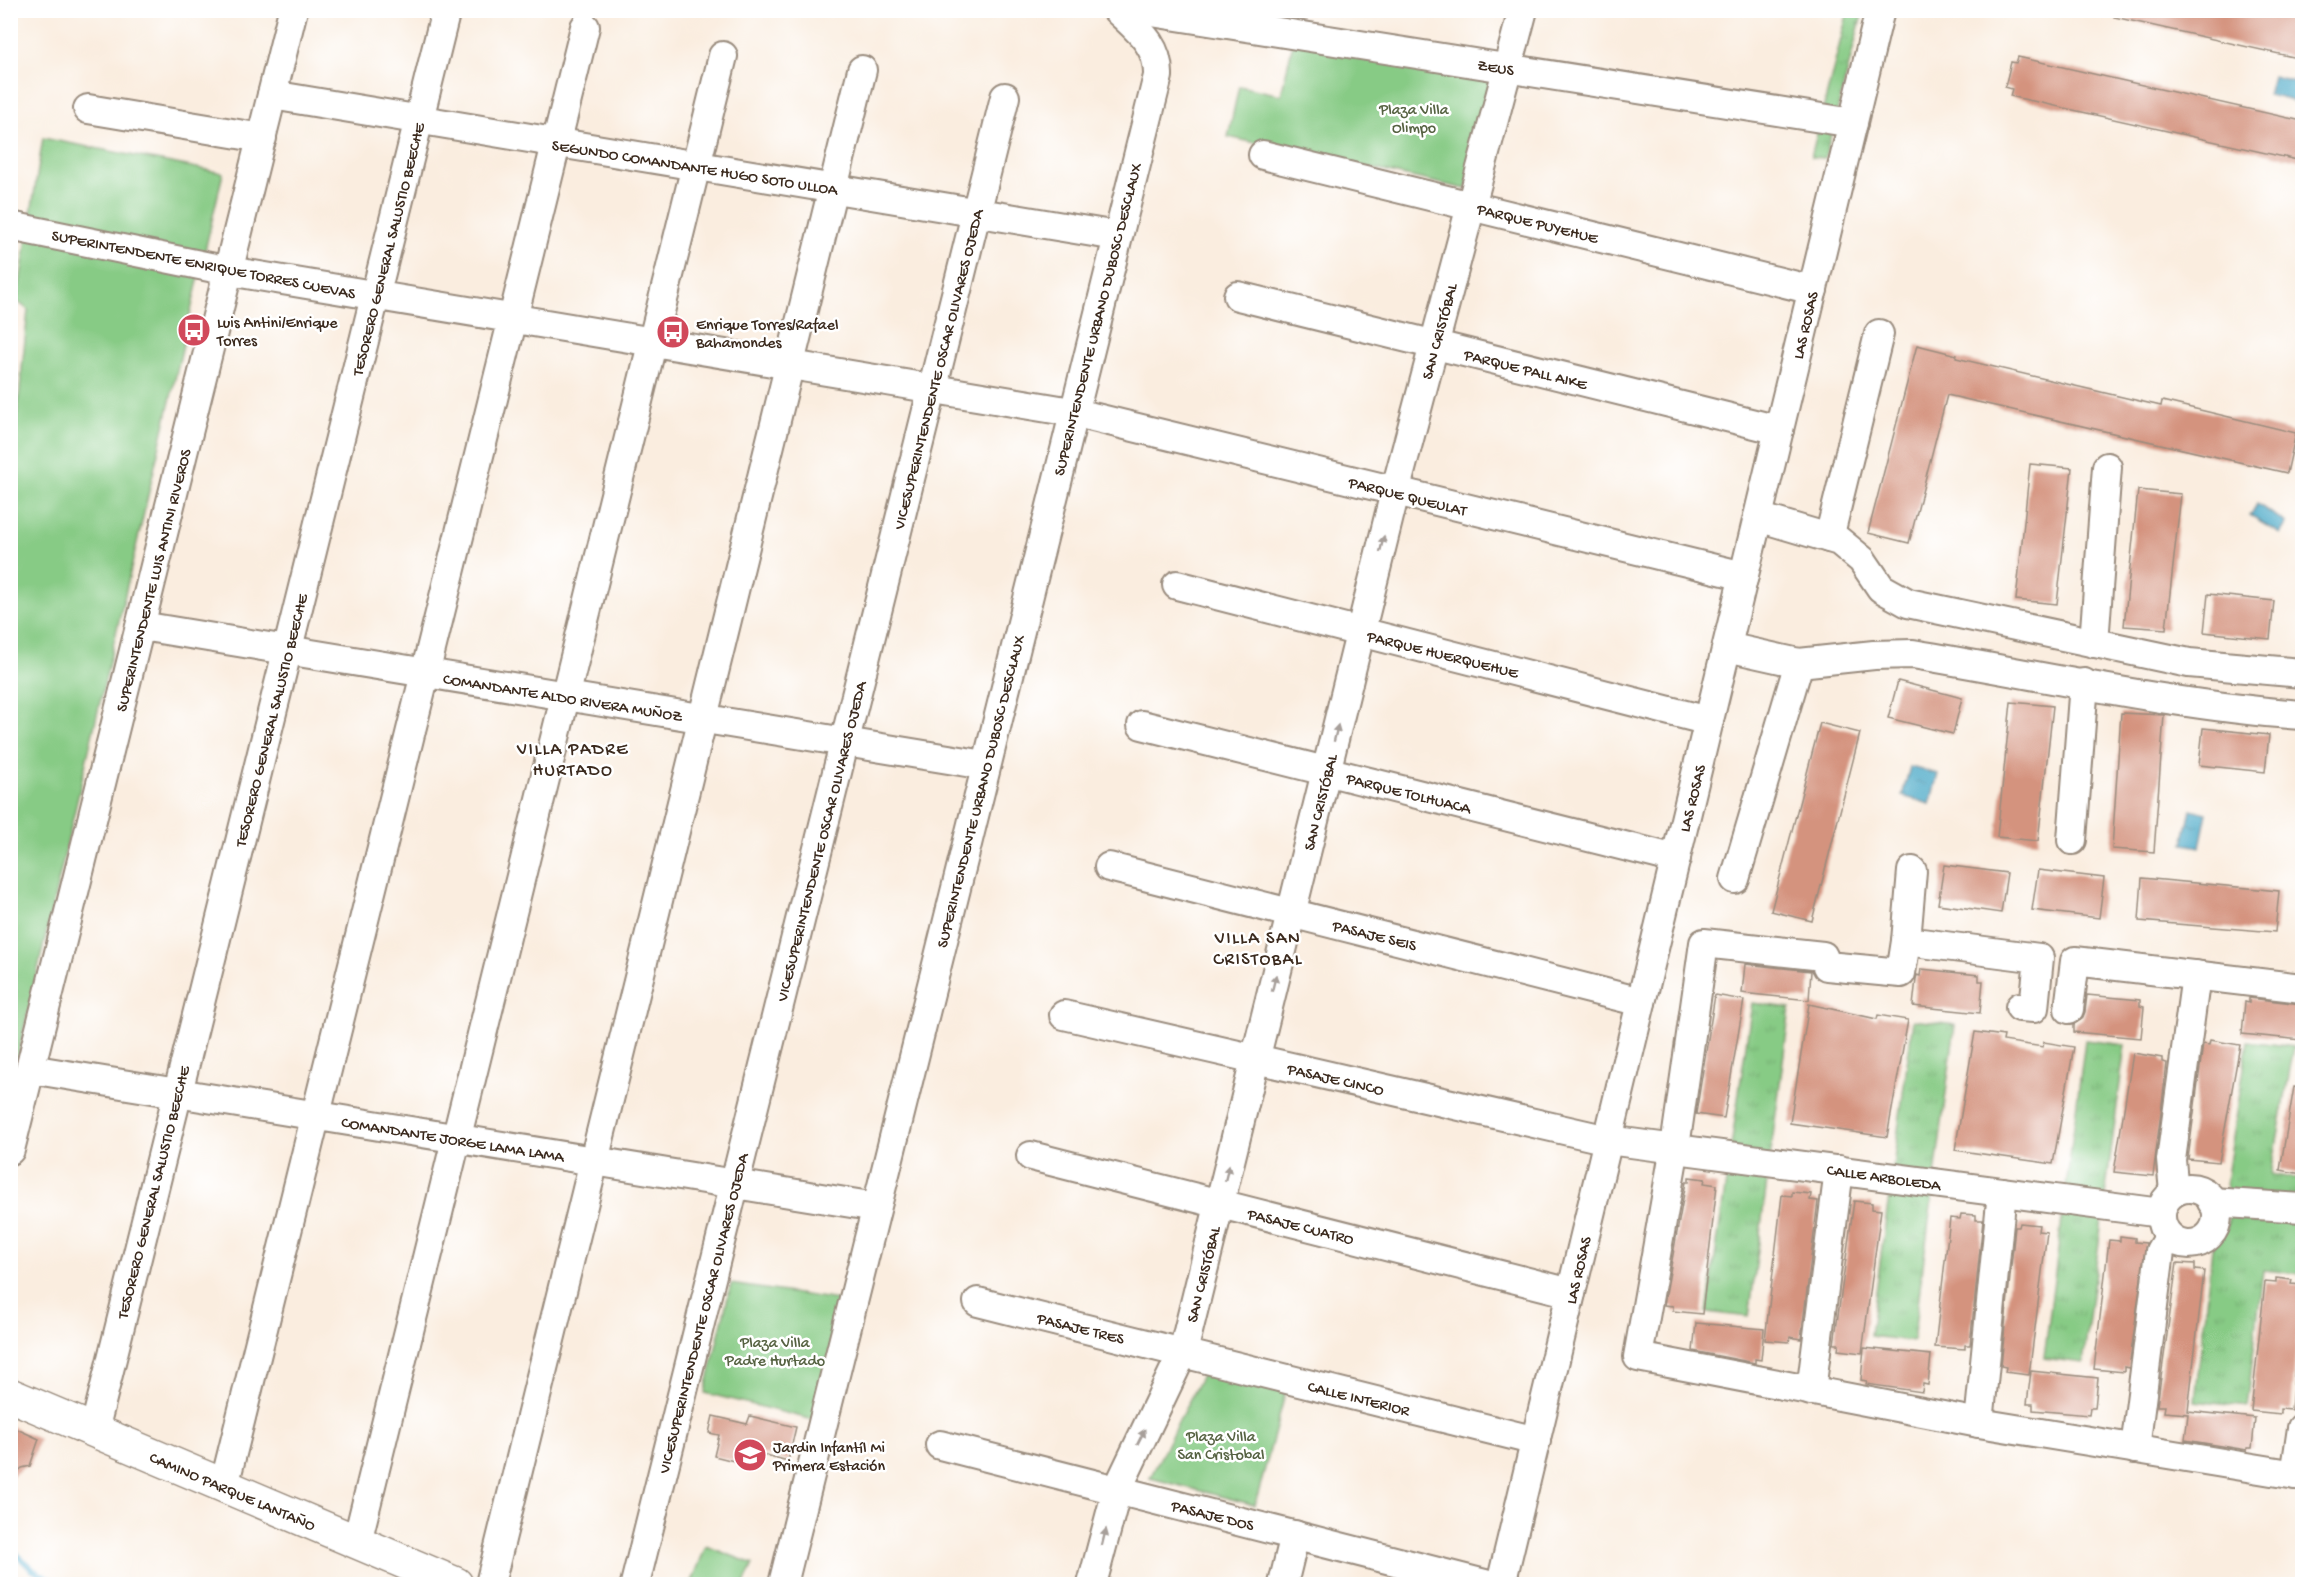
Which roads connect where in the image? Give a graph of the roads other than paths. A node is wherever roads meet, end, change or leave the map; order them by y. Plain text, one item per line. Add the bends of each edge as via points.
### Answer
1 (293, 10) edge
2 (446, 10) edge
3 (1118, 10) edge
4 (1139, 10) edge
5 (1522, 10) edge
6 (1880, 10) edge
7 (585, 27) dead end
8 (723, 56) dead end
9 (1507, 68) junction
10 (862, 70) dead end
11 (272, 95) junction
12 (1005, 98) dead end
13 (88, 109) dead end
14 (419, 120) junction
15 (1853, 123) junction
16 (262, 138) junction
17 (557, 143) junction
18 (1263, 155) dead end
19 (696, 166) junction
20 (833, 189) junction
21 (1471, 206) junction
22 (976, 213) junction
23 (10, 226) edge
24 (1117, 236) junction
25 (229, 271) junction
26 (1813, 290) junction
27 (375, 295) junction
28 (1238, 296) dead end
29 (513, 318) junction
30 (1879, 334) dead end
31 (653, 342) junction
32 (1434, 345) junction
33 (789, 365) junction
34 (932, 388) junction
35 (1072, 412) junction
36 (1779, 430) junction
37 (2107, 466) dead end
38 (1395, 492) junction
39 (1758, 517) junction
40 (1829, 538) junction
41 (1744, 576) junction
42 (1177, 585) dead end
43 (141, 626) junction
44 (1360, 632) junction
45 (2094, 643) junction
46 (1727, 647) junction
47 (287, 650) junction
48 (1799, 663) junction
49 (425, 673) junction
50 (2302, 673) edge
51 (2084, 683) junction
52 (565, 696) junction
53 (2302, 715) edge
54 (703, 718) junction
55 (1709, 721) junction
56 (1142, 725) dead end
57 (844, 742) junction
58 (985, 765) junction
59 (1326, 771) junction
60 (2072, 840) dead end
61 (1676, 859) junction
62 (1109, 867) dead end
63 (1912, 871) dead end
64 (1735, 879) dead end
65 (1291, 913) junction
66 (1906, 941) junction
67 (2196, 975) junction
68 (2302, 988) edge
69 (1641, 1002) junction
70 (2020, 1007) dead end
71 (2069, 1009) dead end
72 (1064, 1014) dead end
73 (1255, 1060) junction
74 (30, 1069) junction
75 (177, 1093) junction
76 (315, 1115) junction
77 (456, 1138) junction
78 (1608, 1140) junction
79 (1675, 1147) junction
80 (10, 1150) edge
81 (1031, 1156) dead end
82 (594, 1161) junction
83 (1839, 1170) junction
84 (734, 1184) junction
85 (2002, 1191) junction
86 (2212, 1202) junction
87 (1220, 1204) junction
88 (876, 1207) junction
89 (2302, 1208) edge
90 (2168, 1214) junction
91 (1571, 1293) junction
92 (978, 1302) dead end
93 (1183, 1352) junction
94 (1811, 1390) junction
95 (10, 1395) edge
96 (1979, 1423) junction
97 (2302, 1428) edge
98 (94, 1431) junction
99 (1536, 1441) junction
100 (940, 1445) dead end
101 (2135, 1449) junction
102 (2299, 1475) edge
103 (224, 1486) junction
104 (1117, 1490) junction
105 (1295, 1535) junction
106 (357, 1542) junction
107 (456, 1584) edge
108 (490, 1584) edge
109 (635, 1584) edge
110 (783, 1584) edge
111 (1092, 1584) edge
112 (1283, 1584) edge
113 (1485, 1584) edge
114 (1501, 1584) edge

1 - 11 street, SUPERINTENDENTE LUIS ANTINI RIVEROS
2 - 14 street, TESORERO GENERAL SALUSTIO BEECHE
3 - 24 street, SUPERINTENDENTE URBANO DUBOSC DESCLAUX via 1151,45 1158,68
4 - 9 street, ZEUS
5 - 9 street, SAN CRISTÓBAL
6 - 15 street, LAS ROSAS
7 - 17 street
8 - 19 street
9 - 15 street, ZEUS
9 - 21 street, SAN CRISTÓBAL
10 - 20 street
11 - 14 street, SEGUNDO COMANDANTE HUGO SOTO ULLOA
11 - 16 street, SUPERINTENDENTE LUIS ANTINI RIVEROS
12 - 22 street, VICESUPERINTENDENTE OSCAR OLIVARES OJEDA
13 - 16 street
14 - 17 street, SEGUNDO COMANDANTE HUGO SOTO ULLOA
14 - 27 street, TESORERO GENERAL SALUSTIO BEECHE
15 - 26 street, LAS ROSAS
16 - 25 street, SUPERINTENDENTE LUIS ANTINI RIVEROS
17 - 19 street, SEGUNDO COMANDANTE HUGO SOTO ULLOA
17 - 29 street
18 - 21 street, PARQUE PUYEHUE
19 - 20 street, SEGUNDO COMANDANTE HUGO SOTO ULLOA
19 - 31 street
20 - 22 street, SEGUNDO COMANDANTE HUGO SOTO ULLOA
20 - 33 street
21 - 26 street, PARQUE PUYEHUE
21 - 32 street, SAN CRISTÓBAL
22 - 24 street, SEGUNDO COMANDANTE HUGO SOTO ULLOA
22 - 34 street, VICESUPERINTENDENTE OSCAR OLIVARES OJEDA
23 - 25 street, SUPERINTENDENTE ENRIQUE TORRES CUEVAS
24 - 35 street, SUPERINTENDENTE URBANO DUBOSC DESCLAUX
25 - 27 street, SUPERINTENDENTE ENRIQUE TORRES CUEVAS
25 - 43 street, SUPERINTENDENTE LUIS ANTINI RIVEROS
26 - 36 street, LAS ROSAS
27 - 29 street, SUPERINTENDENTE ENRIQUE TORRES CUEVAS
27 - 47 street, TESORERO GENERAL SALUSTIO BEECHE
28 - 32 street, PARQUE PALL AIKE
29 - 31 street, SUPERINTENDENTE ENRIQUE TORRES CUEVAS
29 - 49 street
30 - 40 street
31 - 33 street, SUPERINTENDENTE ENRIQUE TORRES CUEVAS
31 - 52 street
32 - 36 street, PARQUE PALL AIKE
32 - 38 street, SAN CRISTÓBAL
33 - 34 street, SUPERINTENDENTE ENRIQUE TORRES CUEVAS
33 - 54 street
34 - 35 street, SUPERINTENDENTE ENRIQUE TORRES CUEVAS
34 - 57 street, VICESUPERINTENDENTE OSCAR OLIVARES OJEDA
35 - 38 street, PARQUE QUEULAT
35 - 58 street, SUPERINTENDENTE URBANO DUBOSC DESCLAUX
36 - 39 street, LAS ROSAS
37 - 45 street
38 - 41 street, PARQUE QUEULAT
44 -> 38 street, SAN CRISTÓBAL
39 - 40 street
39 - 41 street, LAS ROSAS
40 - 45 street via 1839,541 1862,560 1881,588 1908,603
41 - 46 street, LAS ROSAS
42 - 44 street, PARQUE HUERQUEHUE
43 - 47 street, COMANDANTE ALDO RIVERA MUÑOZ
43 - 74 street, SUPERINTENDENTE LUIS ANTINI RIVEROS
44 - 55 street, PARQUE HUERQUEHUE
59 -> 44 street, SAN CRISTÓBAL
45 - 50 street via 2189,663
46 - 48 street
46 - 55 street, LAS ROSAS
47 - 49 street, COMANDANTE ALDO RIVERA MUÑOZ
47 - 75 street, TESORERO GENERAL SALUSTIO BEECHE
48 - 51 street via 1913,654
48 - 64 street
49 - 52 street, COMANDANTE ALDO RIVERA MUÑOZ
49 - 76 street
51 - 53 street
51 - 60 street
52 - 54 street, COMANDANTE ALDO RIVERA MUÑOZ
52 - 77 street
54 - 57 street, COMANDANTE ALDO RIVERA MUÑOZ
54 - 82 street
55 - 61 street, LAS ROSAS
56 - 59 street, PARQUE TOLHUACA
57 - 58 street, COMANDANTE ALDO RIVERA MUÑOZ
57 - 84 street, VICESUPERINTENDENTE OSCAR OLIVARES OJEDA
58 - 88 street, SUPERINTENDENTE URBANO DUBOSC DESCLAUX
59 - 61 street, PARQUE TOLHUACA
59 - 65 street, SAN CRISTÓBAL
61 - 69 street, LAS ROSAS
62 - 65 street, PASAJE SEIS
63 - 66 street
65 - 69 street, PASAJE SEIS
73 -> 65 street, SAN CRISTÓBAL
66 - 70 street via 2039,958 2034,1008
66 - 79 street via 1901,973 1827,966 1823,956 1704,944
67 - 68 street
67 - 71 street via 2075,961
67 - 90 street via 2171,1160
69 - 78 street, LAS ROSAS
72 - 73 street, PASAJE CINCO
73 - 78 street, PASAJE CINCO
87 -> 73 street, SAN CRISTÓBAL
74 - 75 street, COMANDANTE JORGE LAMA LAMA
74 - 80 street, SUPERINTENDENTE LUIS ANTINI RIVEROS
75 - 76 street, COMANDANTE JORGE LAMA LAMA
75 - 98 street, TESORERO GENERAL SALUSTIO BEECHE
76 - 77 street, COMANDANTE JORGE LAMA LAMA
76 - 103 street
77 - 82 street, COMANDANTE JORGE LAMA LAMA
77 - 106 street
78 - 79 street, CALLE ARBOLEDA
78 - 91 street, LAS ROSAS
79 - 83 street, CALLE ARBOLEDA
79 - 94 street via 1638,1357
81 - 87 street, PASAJE CUATRO
82 - 84 street, COMANDANTE JORGE LAMA LAMA
82 - 108 street
83 - 85 street, CALLE ARBOLEDA
83 - 94 street
84 - 88 street, COMANDANTE JORGE LAMA LAMA
84 - 109 street, VICESUPERINTENDENTE OSCAR OLIVARES OJEDA
85 - 90 street, CALLE ARBOLEDA
85 - 96 street
86 - 89 street
86 - 90 street via 2193,1189
86 - 90 street via 2216,1223 2206,1238 2186,1244
87 - 91 street, PASAJE CUATRO
87 - 93 street, SAN CRISTÓBAL
88 - 110 street, SUPERINTENDENTE URBANO DUBOSC DESCLAUX
90 - 101 street
91 - 99 street, LAS ROSAS
92 - 93 street, PASAJE TRES
93 - 99 street, CALLE INTERIOR
104 -> 93 street, SAN CRISTÓBAL
94 - 96 street
95 - 98 main road, CAMINO PARQUE LANTAÑO
96 - 101 street
97 - 102 street
98 - 103 main road, CAMINO PARQUE LANTAÑO
99 - 114 street, LAS ROSAS
100 - 104 street, PASAJE DOS
101 - 102 street
103 - 106 main road, CAMINO PARQUE LANTAÑO
104 - 105 street, PASAJE DOS
111 -> 104 street, SAN CRISTÓBAL
105 - 112 street
105 - 113 street, PASAJE DOS
106 - 107 main road, CAMINO PARQUE LANTAÑO

